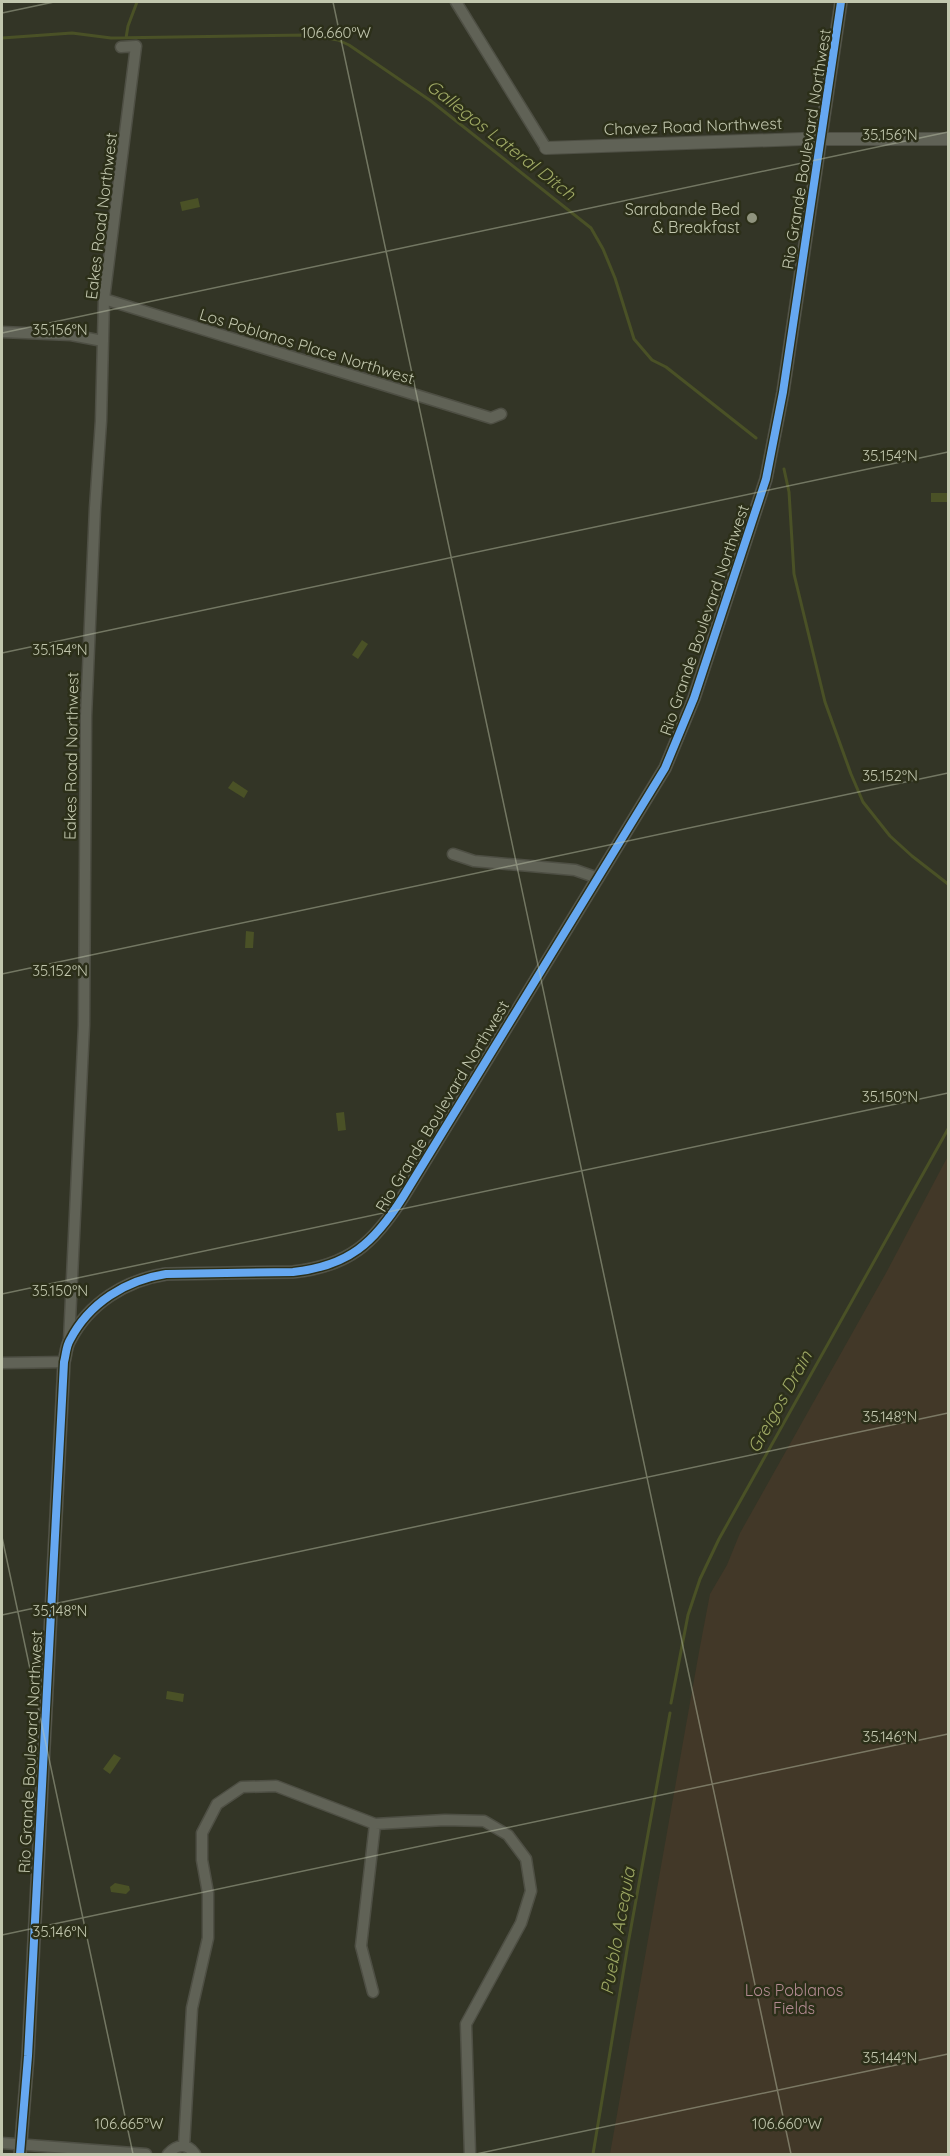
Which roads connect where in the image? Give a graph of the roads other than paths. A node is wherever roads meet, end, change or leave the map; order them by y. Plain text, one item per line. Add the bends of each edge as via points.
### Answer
1 (456, 2) edge
2 (841, 2) edge
3 (121, 47) dead end
4 (820, 139) junction
5 (948, 139) edge
6 (546, 148) joint
7 (104, 299) junction
8 (2, 332) edge
9 (103, 341) junction
10 (501, 414) dead end
11 (453, 854) dead end
12 (597, 878) junction
13 (69, 1341) junction
14 (64, 1362) junction
15 (2, 1363) edge
16 (375, 1824) junction
17 (373, 1992) dead end
18 (2, 2143) edge
19 (184, 2146) junction
20 (20, 2149) edge
21 (146, 2154) edge
22 (168, 2154) edge
23 (195, 2154) edge
24 (470, 2154) edge

1 - 6 street
2 - 4 street, Rio Grande Boulevard Northwest
3 - 7 street, Eakes Road Northwest via 136,46
4 - 5 street, Chavez Road Northwest
4 - 6 street, Chavez Road Northwest
4 - 12 street, Rio Grande Boulevard Northwest via 783,392 766,479 678,738 665,768
7 - 9 street, Eakes Road Northwest
7 - 10 street, Los Poblanos Place Northwest via 491,418
8 - 9 street via 71,335
9 - 13 street, Eakes Road Northwest via 86,716 84,1024
11 - 12 street via 474,861 575,870
12 - 13 street, Rio Grande Boulevard Northwest via 398,1206 380,1232 363,1247 341,1260 293,1272 150,1276 107,1296 86,1316
13 - 14 street, Rio Grande Boulevard Northwest
14 - 15 street
14 - 20 street, Rio Grande Boulevard Northwest
16 - 17 street via 362,1946
16 - 19 street via 276,1786 242,1787 217,1804 202,1833 208,1938 192,2008
16 - 24 street via 484,1821 508,1835 526,1859 531,1891 521,1923 466,2024
18 - 20 street
19 - 22 street
19 - 23 street
20 - 21 street

